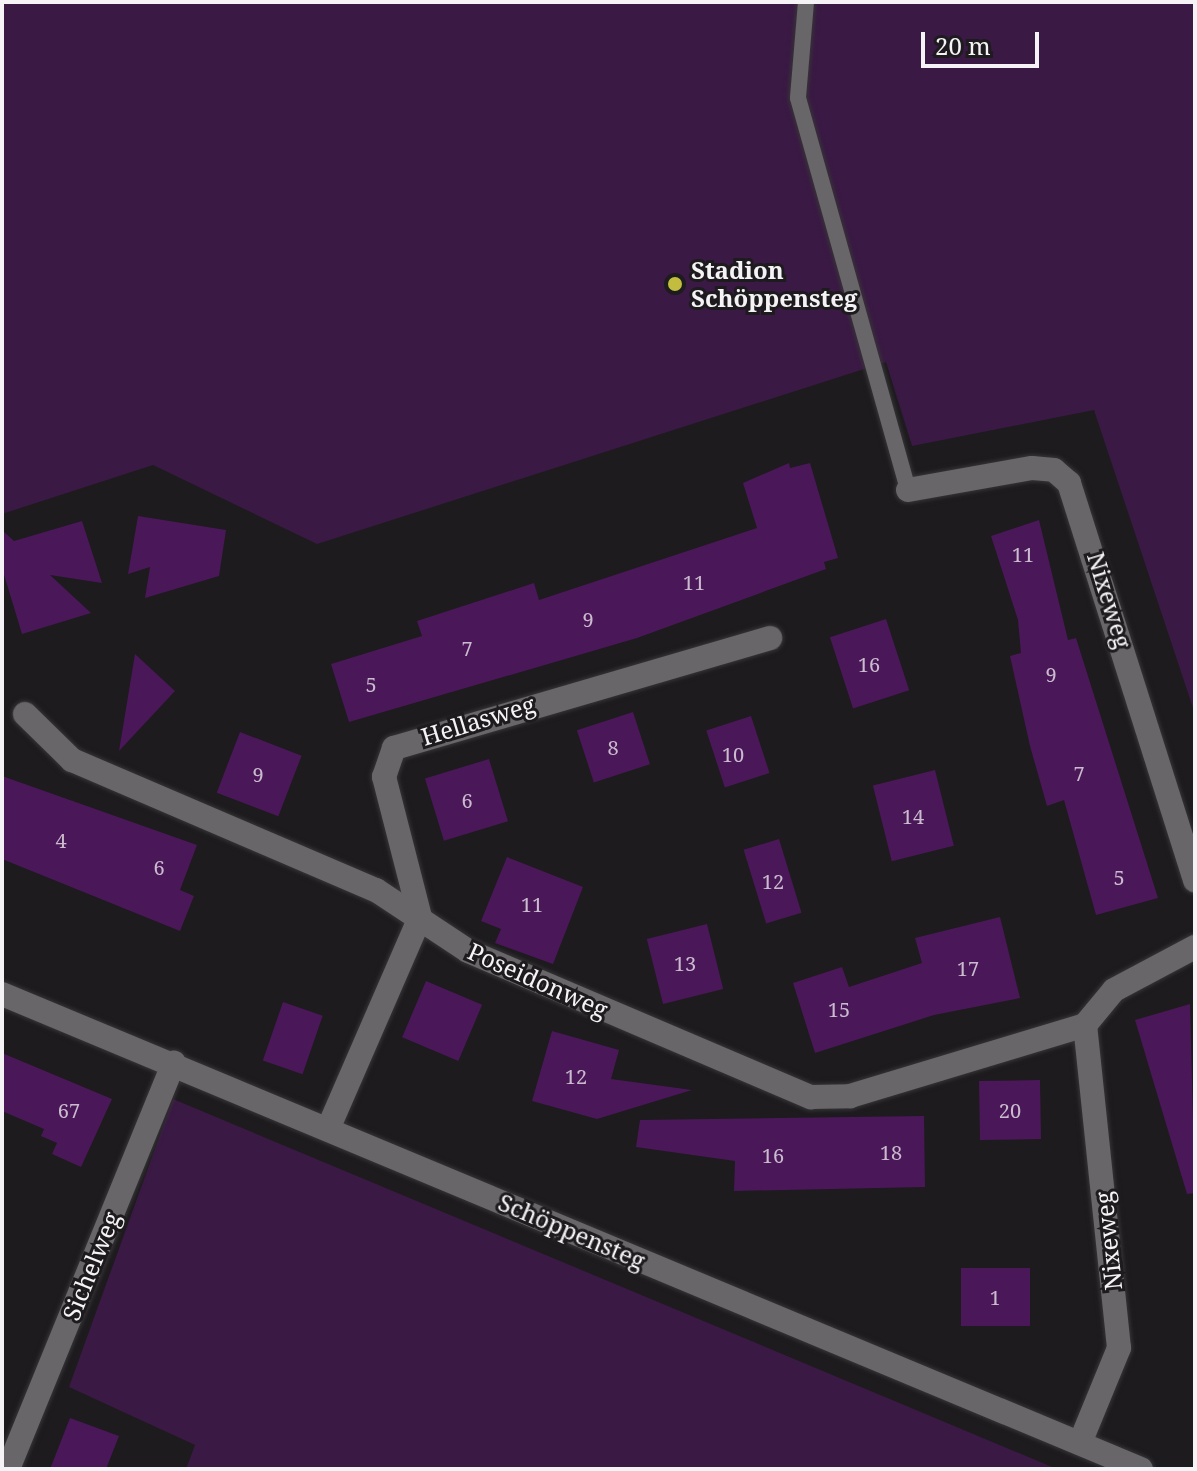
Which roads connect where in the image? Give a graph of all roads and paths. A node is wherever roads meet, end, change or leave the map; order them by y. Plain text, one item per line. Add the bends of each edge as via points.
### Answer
1 (806, 2) edge
2 (908, 490) joint
3 (770, 638) dead end
4 (25, 714) dead end
5 (1195, 880) edge
6 (420, 917) junction
7 (1195, 947) edge
8 (2, 994) edge
9 (1085, 1025) junction
10 (174, 1063) junction
11 (328, 1129) junction
12 (1080, 1443) junction
13 (8, 1469) edge
14 (1141, 1469) edge

1 - 2 lane via 798,98
2 - 5 street, Nixeweg via 1032,468 1054,470 1069,483
3 - 6 street, Hellasweg via 394,748 384,777
4 - 6 street, Poseidonweg via 72,760 376,890
6 - 9 street, Poseidonweg via 468,951 817,1099 850,1096
6 - 11 street
7 - 9 street via 1114,990
8 - 10 street, Schöppensteg
9 - 12 street, Nixeweg via 1119,1348
10 - 11 street, Schöppensteg
10 - 13 street, Sichelweg
11 - 12 street, Schöppensteg
12 - 14 street, Schöppensteg

